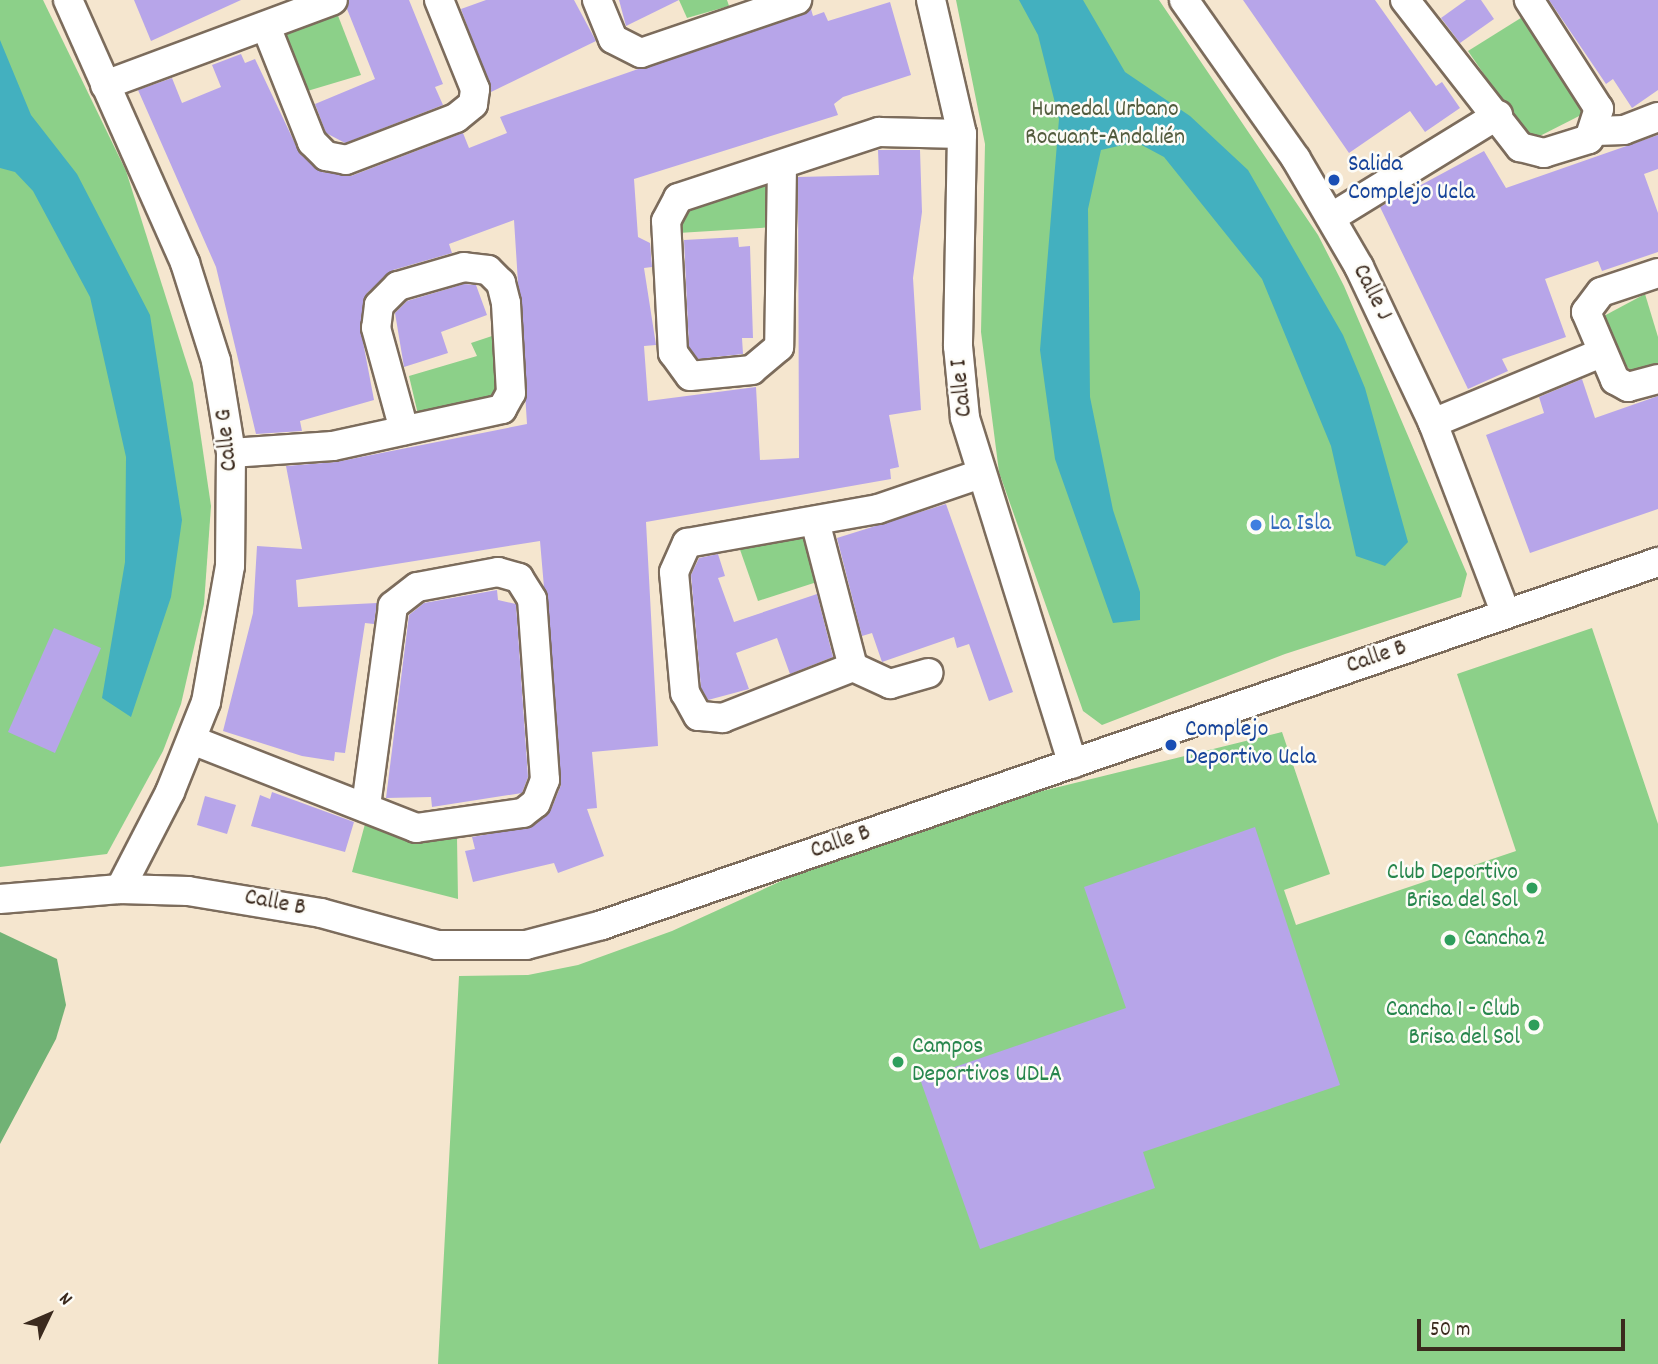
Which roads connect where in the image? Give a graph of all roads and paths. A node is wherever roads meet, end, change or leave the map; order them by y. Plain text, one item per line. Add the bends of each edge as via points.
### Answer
1 (68, 0) edge
2 (332, 0) edge
3 (439, 0) edge
4 (597, 0) edge
5 (797, 0) edge
6 (932, 0) edge
7 (1184, 0) edge
8 (1405, 0) edge
9 (1529, 0) edge
10 (752, 8) edge
11 (267, 29) junction
12 (105, 85) junction
13 (1499, 115) junction
14 (1658, 117) edge
15 (1595, 131) junction
16 (962, 134) junction
17 (782, 166) junction
18 (1332, 217) junction
19 (1658, 273) edge
20 (1601, 353) junction
21 (1658, 379) edge
22 (1433, 422) junction
23 (404, 430) junction
24 (231, 453) junction
25 (978, 474) junction
26 (815, 521) junction
27 (1658, 562) edge
28 (1506, 614) junction
29 (853, 667) junction
30 (928, 673) dead end
31 (192, 740) junction
32 (1073, 764) junction
33 (366, 807) junction
34 (120, 889) junction
35 (0, 899) edge

1 - 12 street, Calle G
2 - 11 street
3 - 11 street via 475,89 473,104 456,118 346,160 326,156 312,142
4 - 10 street via 619,45 641,53
5 - 10 street
6 - 16 street, Calle I
7 - 18 street, Calle J
8 - 13 street
9 - 15 street via 1594,96
11 - 12 street
12 - 24 street, Calle G via 185,263 216,361
13 - 15 street via 1520,147 1535,154 1581,143
13 - 18 street
14 - 15 street via 1624,131
16 - 17 street via 880,132
16 - 25 street, Calle I via 958,346
17 - 17 street via 685,194 668,213 673,353 690,376 752,370 779,347
18 - 22 street, Calle J
19 - 20 street via 1601,292 1588,304 1586,319
20 - 21 street via 1620,385
20 - 22 street
22 - 28 street, Calle J
23 - 23 street via 475,419 510,400 504,292 488,270 464,267 398,286 379,305 376,328
23 - 24 street via 333,446
24 - 31 street, Calle G via 234,509 223,622
25 - 26 street via 878,509
25 - 32 street, Calle I
26 - 29 street
26 - 29 street via 701,537 681,548 674,572 687,702 698,716 715,720
27 - 28 street, Calle B
28 - 32 street, Calle B
29 - 30 street via 890,684
31 - 33 street
31 - 34 street, Calle G
32 - 34 street, Calle B via 602,925 495,949 437,945 235,897
33 - 33 street via 427,829 515,816 536,803 545,780 532,599 519,578 498,572 417,587 393,606
34 - 35 street, Calle B

